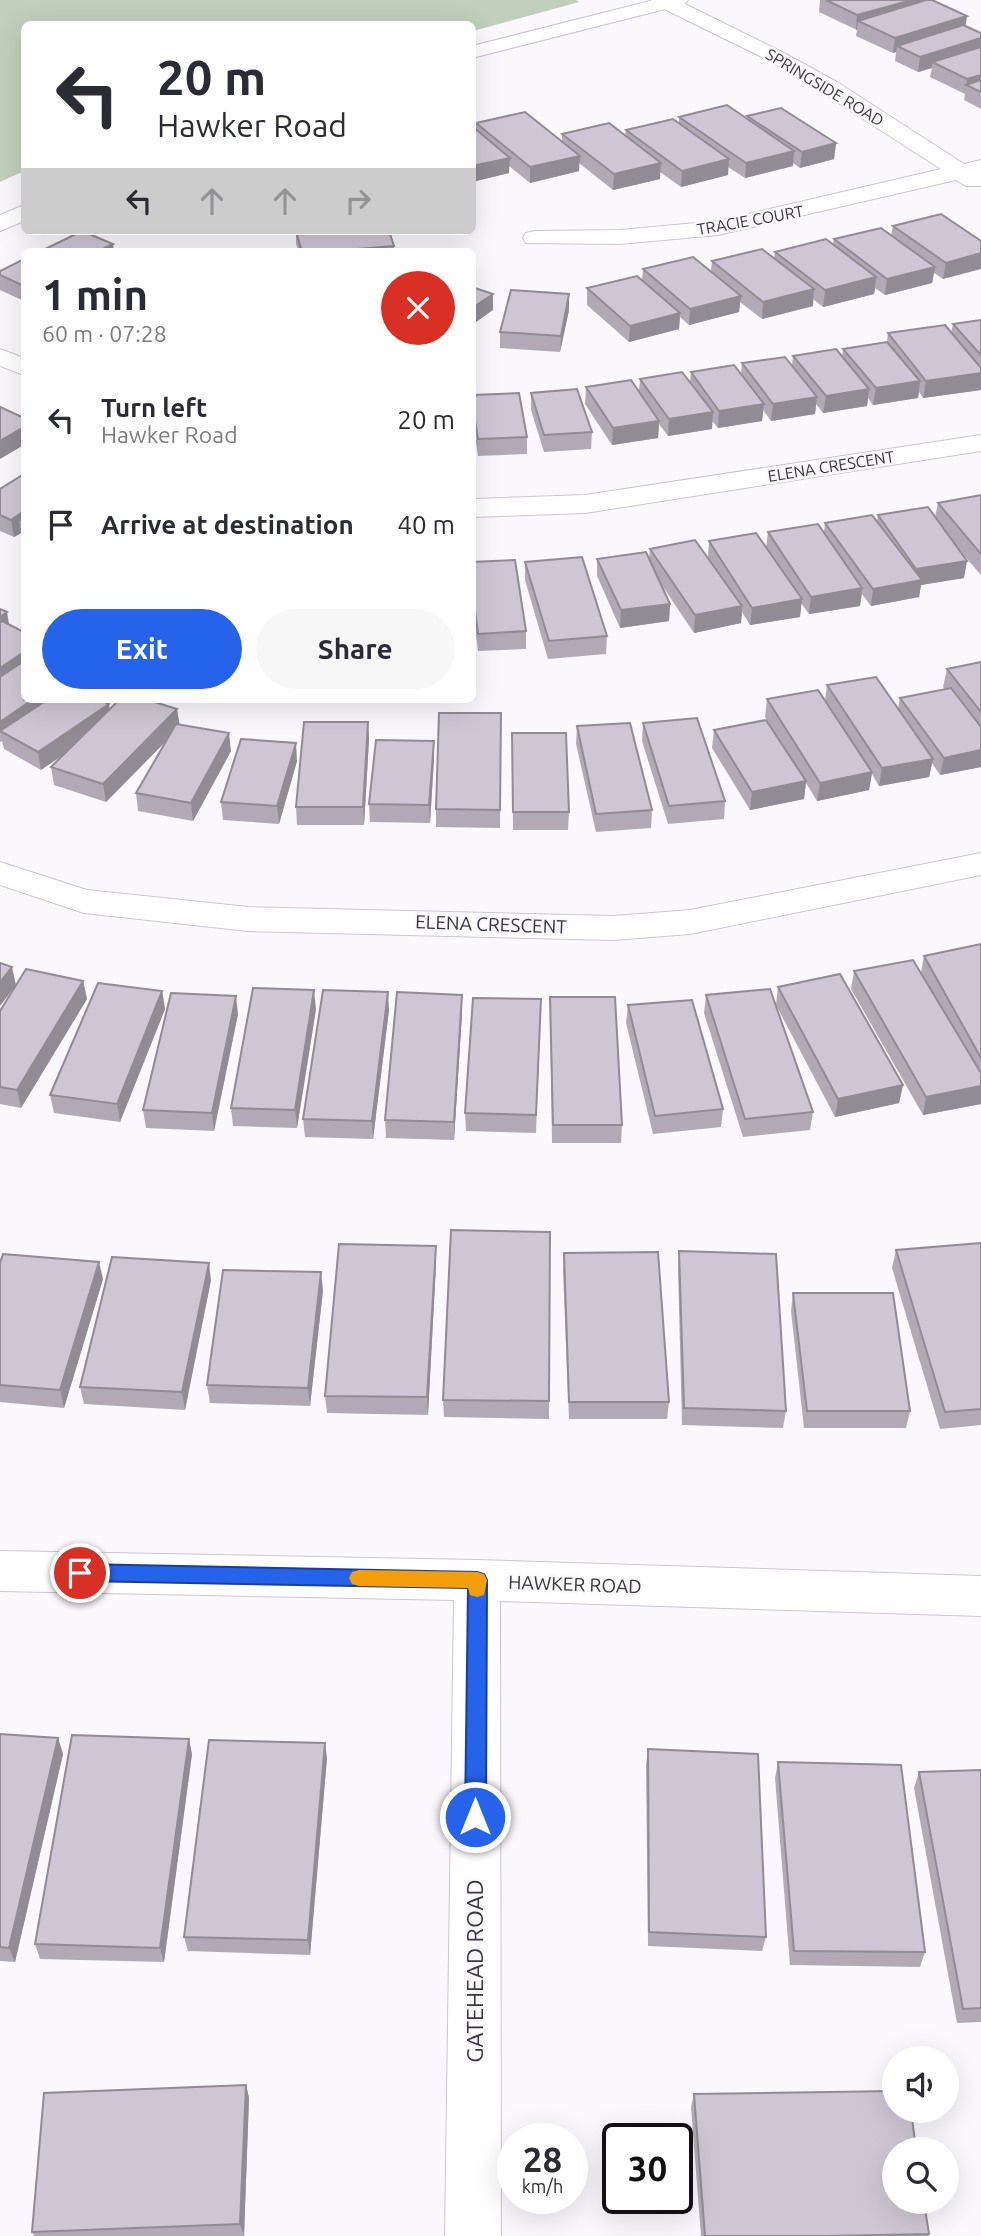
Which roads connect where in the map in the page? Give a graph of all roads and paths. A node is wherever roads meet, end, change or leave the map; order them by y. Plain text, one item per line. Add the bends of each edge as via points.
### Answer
1 (668, 1) edge
2 (476, 51) edge
3 (971, 169) edge
4 (981, 187) edge
5 (21, 214) edge
6 (0, 224) edge
7 (535, 239) dead end
8 (0, 357) edge
9 (21, 367) edge
10 (981, 443) edge
11 (476, 508) edge
12 (981, 864) edge
13 (0, 873) edge
14 (0, 1571) edge
15 (477, 1580) junction
16 (981, 1596) edge
17 (473, 2236) edge

1 - 2 street
1 - 3 street, SPRINGSIDE ROAD
3 - 4 street, SPRINGSIDE ROAD
3 - 7 street, TRACIE COURT via 718,228
5 - 6 street
8 - 9 street
10 - 11 street, ELENA CRESCENT via 585,504
12 - 13 street, ELENA CRESCENT via 690,922 614,928 248,919 84,901
14 - 15 street, HAWKER ROAD
15 - 16 street, HAWKER ROAD
15 - 17 street, GATEHEAD ROAD

